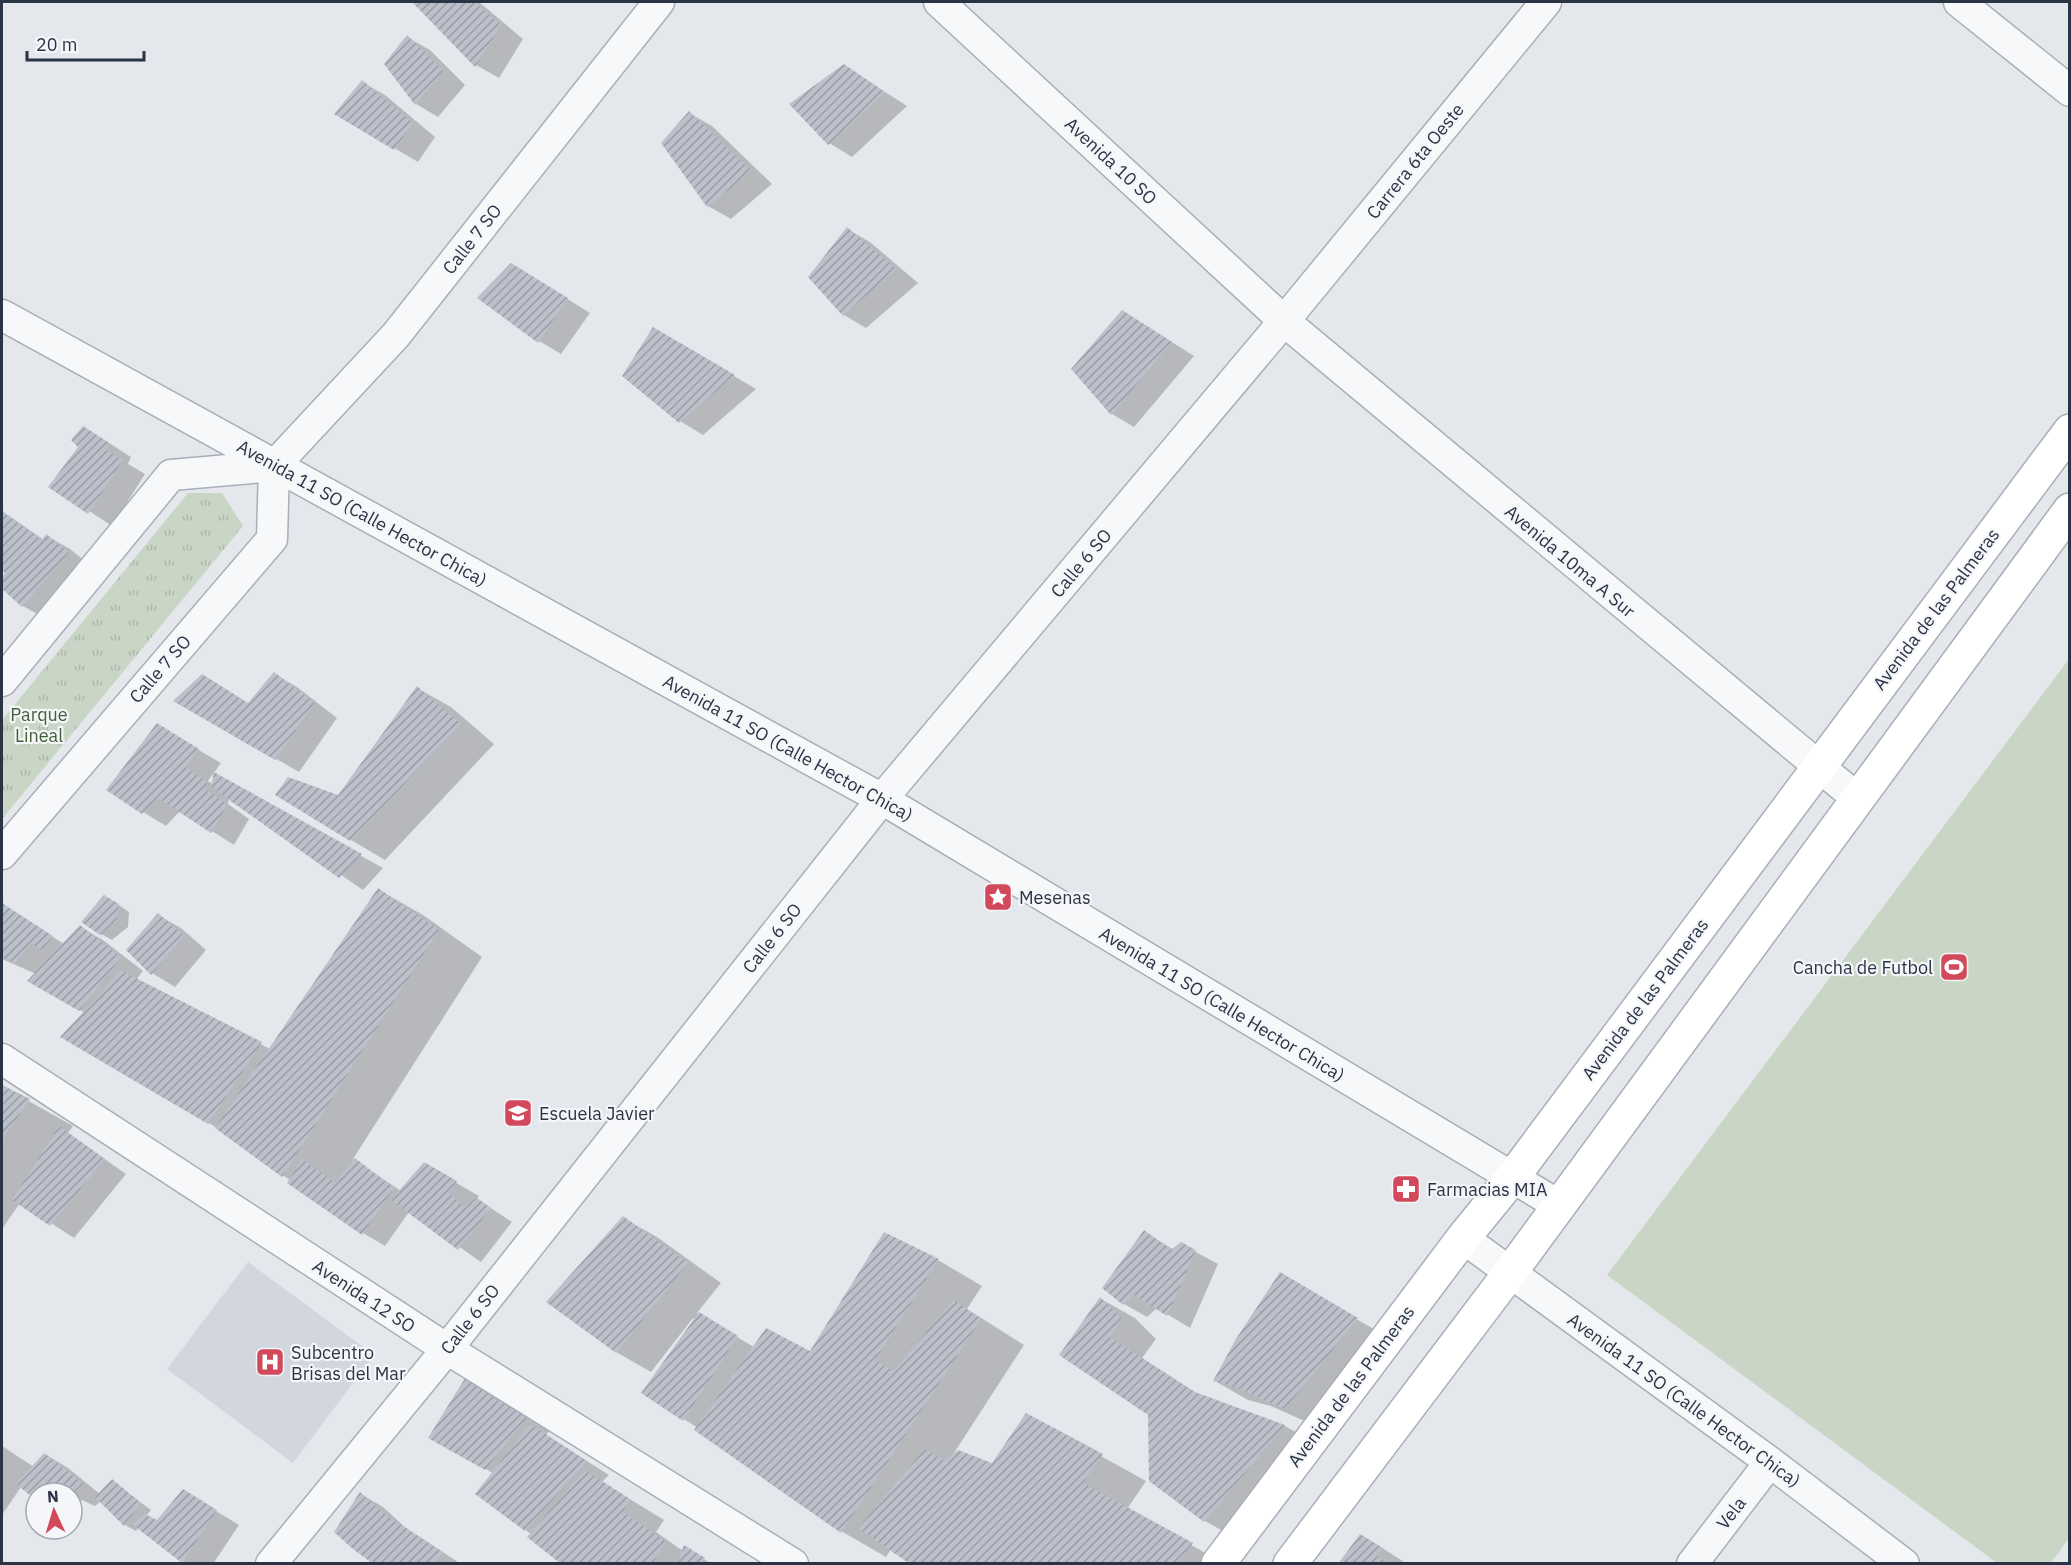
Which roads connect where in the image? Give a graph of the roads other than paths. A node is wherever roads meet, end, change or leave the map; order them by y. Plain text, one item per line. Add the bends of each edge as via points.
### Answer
1 (659, 2) edge
2 (939, 2) edge
3 (1546, 2) edge
4 (1959, 2) edge
5 (2070, 91) edge
6 (2, 315) edge
7 (1284, 321) junction
8 (2070, 431) edge
9 (274, 466) junction
10 (2070, 510) edge
11 (2, 681) edge
12 (1817, 768) junction
13 (1858, 799) junction
14 (882, 800) junction
15 (2, 854) edge
16 (2, 1059) edge
17 (1512, 1178) junction
18 (1560, 1206) junction
19 (1463, 1238) junction
20 (1509, 1274) junction
21 (447, 1350) junction
22 (1770, 1462) junction
23 (271, 1563) edge
24 (793, 1563) edge
25 (1218, 1563) edge
26 (1290, 1563) edge
27 (1692, 1563) edge
28 (1904, 1563) edge

1 - 9 street, Calle 7 SO via 396,335
2 - 7 street, Avenida 10 SO
3 - 7 street, Carrera 6ta Oeste
4 - 5 street
6 - 9 street, Avenida 11 SO (Calle Hector Chica)
7 - 12 street, Avenida 10ma A Sur
7 - 14 street, Calle 6 SO
8 - 12 street, Avenida de las Palmeras
9 - 11 street via 171,475
9 - 14 street, Avenida 11 SO (Calle Hector Chica)
9 - 15 street, Calle 7 SO via 272,539
10 - 13 street
12 - 13 street, Avenida 10ma A Sur
12 - 17 street, Avenida de las Palmeras
13 - 18 street
14 - 17 street, Avenida 11 SO (Calle Hector Chica)
14 - 21 street, Calle 6 SO
16 - 21 street, Avenida 12 SO
17 - 18 street, Avenida 11 SO (Calle Hector Chica)
17 - 19 street, Avenida de las Palmeras
18 - 20 street
19 - 20 street, Avenida 11 SO (Calle Hector Chica)
19 - 25 street, Avenida de las Palmeras
20 - 22 street, Avenida 11 SO (Calle Hector Chica)
20 - 26 street
21 - 23 street, Calle 6 SO
21 - 24 street, Avenida 12 SO
22 - 27 street, Vela
22 - 28 street, Avenida 11 SO (Calle Hector Chica)

